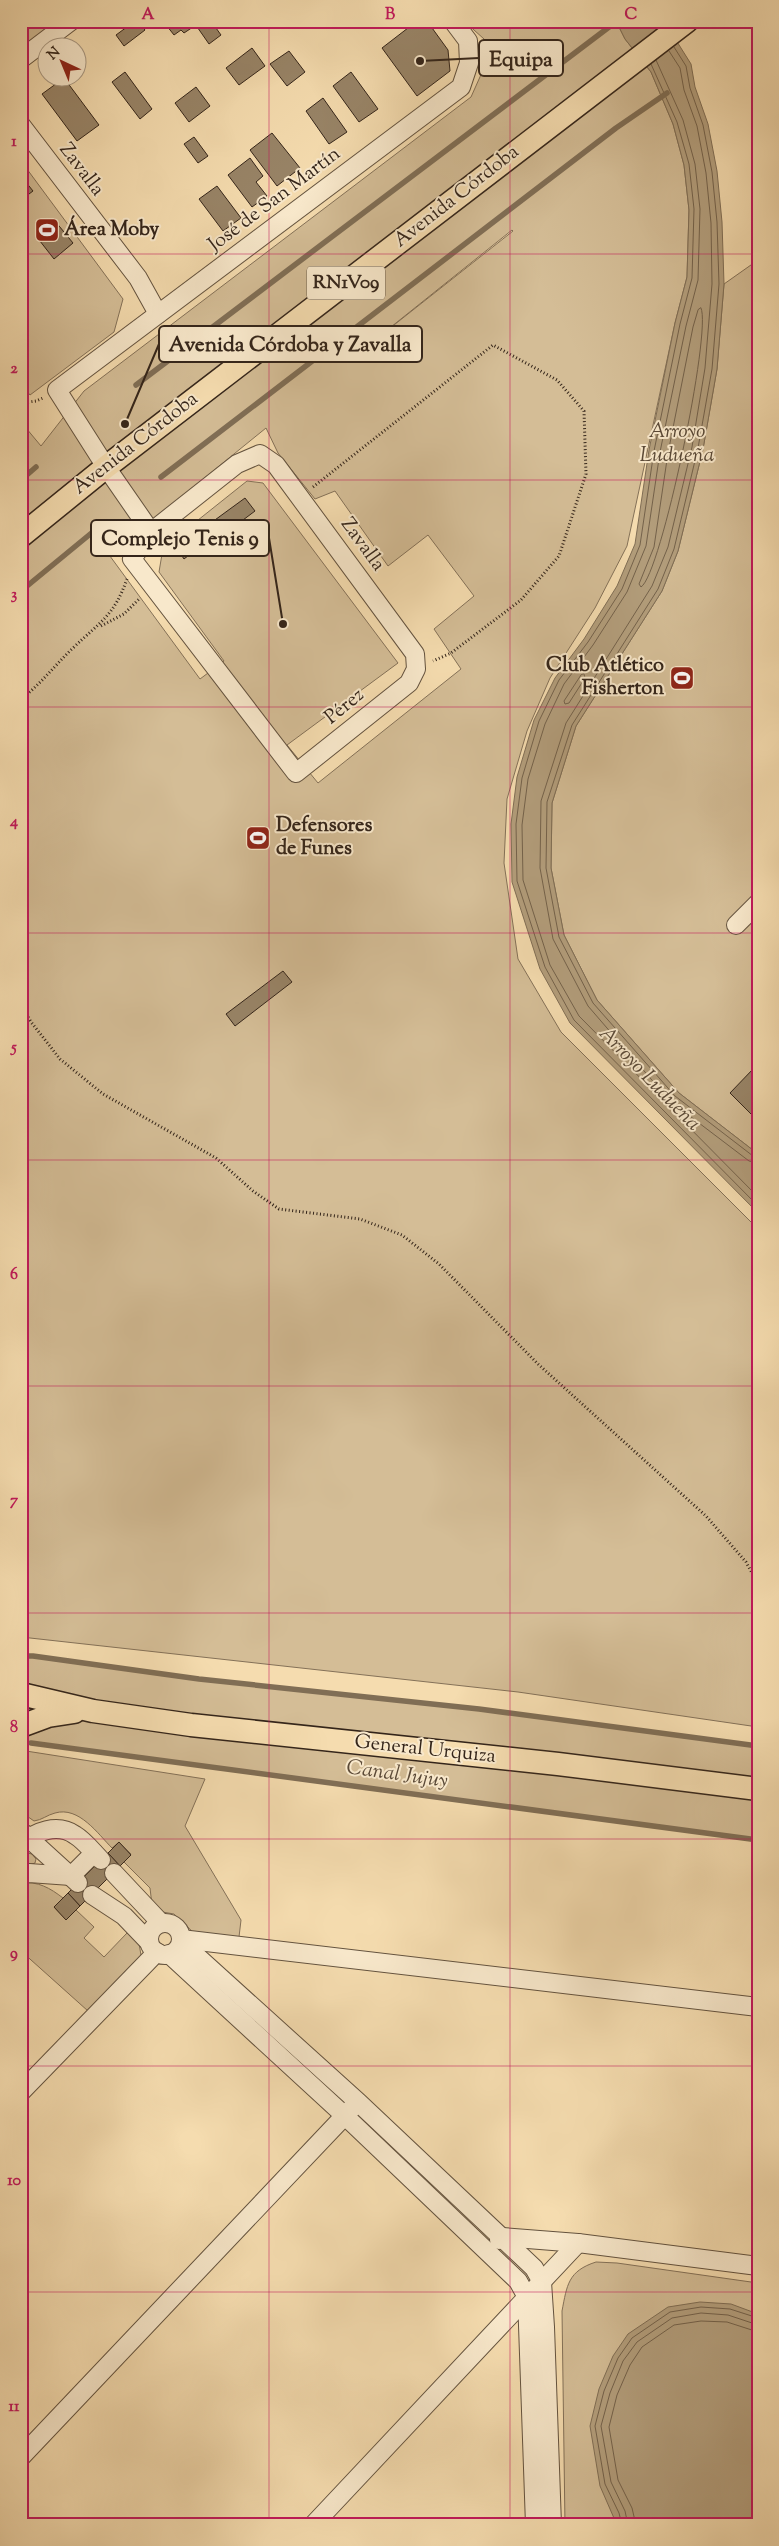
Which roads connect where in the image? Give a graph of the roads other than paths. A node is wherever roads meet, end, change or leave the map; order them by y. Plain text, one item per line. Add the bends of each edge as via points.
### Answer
1 (71, 21) edge
2 (453, 21) edge
3 (687, 21) edge
4 (21, 59) edge
5 (21, 126) edge
6 (158, 314) junction
7 (106, 467) junction
8 (151, 532) junction
9 (21, 536) edge
10 (416, 669) joint
11 (758, 903) edge
12 (736, 925) dead end
13 (21, 1694) edge
14 (93, 1711) junction
15 (21, 1726) edge
16 (758, 1789) edge
17 (24, 1838) edge
18 (114, 1872) dead end
19 (21, 1874) edge
20 (75, 1879) junction
21 (130, 1890) junction
22 (92, 1895) dead end
23 (112, 1908) junction
24 (161, 1924) junction
25 (167, 1946) junction
26 (758, 2006) edge
27 (21, 2092) edge
28 (358, 2102) junction
29 (345, 2116) junction
30 (502, 2237) junction
31 (578, 2243) junction
32 (487, 2251) junction
33 (758, 2266) edge
34 (542, 2282) junction
35 (527, 2297) junction
36 (21, 2457) edge
37 (313, 2525) edge
38 (535, 2525) edge
39 (552, 2525) edge

1 - 4 street
2 - 6 street, José de San Martín via 468,41 469,62 461,87
3 - 7 main road, Avenida Córdoba / RN1V09
5 - 6 street, Zavalla via 138,278
6 - 7 street, José de San Martín via 57,390
7 - 8 street
7 - 9 main road, Avenida Córdoba / RN1V09
8 - 10 street, Zavalla via 237,464 260,454 276,465 415,654
8 - 10 street, Pérez via 132,559 296,774 408,683
11 - 12 street
13 - 14 main road, General Urquiza
14 - 15 main road, General Urquiza via 48,1716
14 - 16 main road, General Urquiza
17 - 20 street
17 - 20 street via 45,1831 64,1830 75,1835 97,1857
18 - 21 street
19 - 20 street via 29,1872
21 - 23 street
21 - 24 street
22 - 23 street
23 - 25 street
24 - 25 street via 150,1932
24 - 25 street via 175,1926
25 - 26 street
25 - 27 street
25 - 28 street
25 - 29 street
28 - 29 street
28 - 30 street
29 - 32 street
29 - 36 street
30 - 31 street
30 - 32 street
30 - 34 street via 534,2268
31 - 33 street
31 - 34 street
32 - 35 street via 518,2281
34 - 35 street
34 - 39 street
35 - 37 street
35 - 38 street

